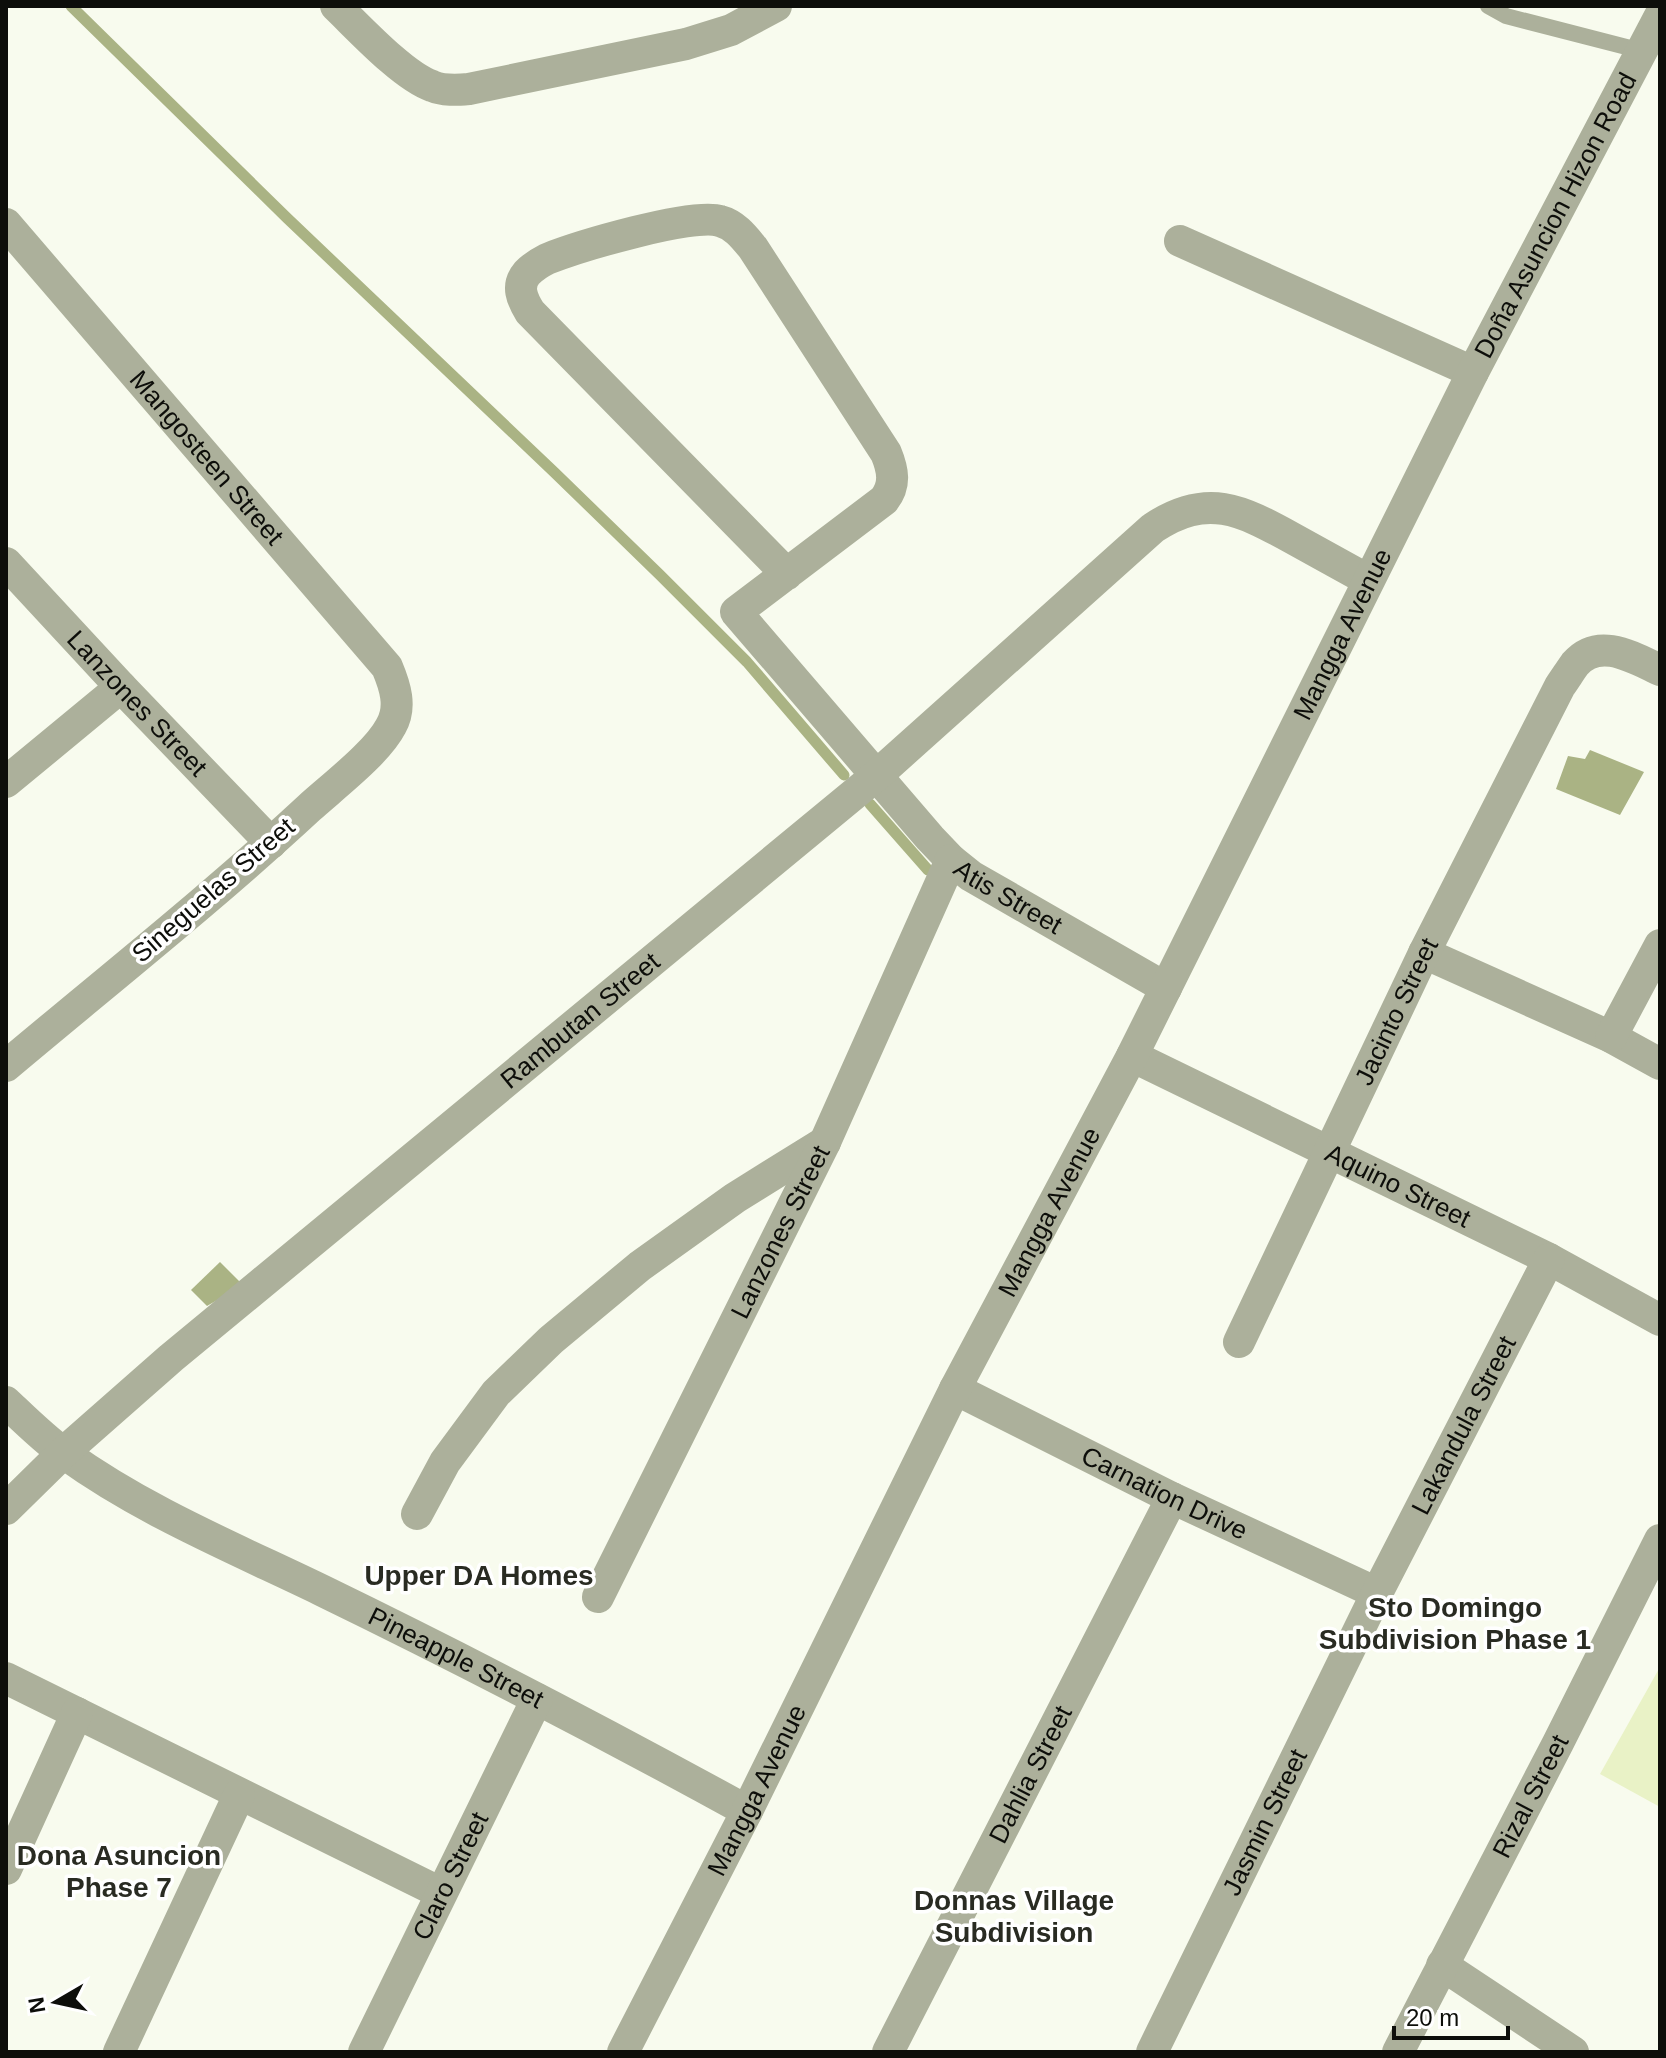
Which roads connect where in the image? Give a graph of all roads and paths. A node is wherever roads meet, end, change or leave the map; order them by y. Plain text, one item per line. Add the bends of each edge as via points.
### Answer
1 (336, 6) edge
2 (776, 6) edge
3 (1488, 6) edge
4 (1660, 16) edge
5 (1642, 51) junction
6 (6, 224) edge
7 (1180, 241) dead end
8 (1473, 372) junction
9 (6, 563) edge
10 (787, 574) junction
11 (1368, 580) junction
12 (1660, 670) edge
13 (121, 687) junction
14 (397, 698) joint
15 (876, 776) junction
16 (6, 782) edge
17 (271, 843) junction
18 (951, 860) junction
19 (1660, 945) edge
20 (1424, 953) junction
21 (1166, 988) junction
22 (1611, 1037) junction
23 (1132, 1056) junction
24 (1660, 1064) edge
25 (6, 1066) edge
26 (825, 1142) junction
27 (1329, 1152) junction
28 (1549, 1259) junction
29 (1660, 1320) edge
30 (1239, 1342) dead end
31 (955, 1389) junction
32 (6, 1402) edge
33 (63, 1453) junction
34 (1172, 1498) junction
35 (6, 1509) edge
36 (417, 1514) dead end
37 (1660, 1540) edge
38 (1377, 1593) junction
39 (598, 1597) dead end
40 (6, 1678) edge
41 (537, 1699) junction
42 (77, 1713) junction
43 (239, 1795) junction
44 (747, 1811) junction
45 (6, 1869) edge
46 (441, 1893) junction
47 (1442, 1965) junction
48 (119, 2052) edge
49 (364, 2052) edge
50 (623, 2052) edge
51 (888, 2052) edge
52 (1152, 2052) edge
53 (1398, 2052) edge
54 (1573, 2052) edge

1 - 2 street via 417,79 452,90 686,44 731,30
3 - 5 lane via 1506,16
4 - 5 street, Doña Asuncion Hizon Road
5 - 8 street, Doña Asuncion Hizon Road
6 - 14 street, Mangosteen Street via 387,667
7 - 8 street
8 - 11 street, Mangga Avenue
9 - 13 street, Lanzones Street
10 - 10 street via 884,500 891,492 892,466 753,248 720,220 701,219 577,249 544,260 526,274 521,298 530,312
10 - 15 street, Atis Street via 736,612
11 - 15 street, Rambutan Street via 1253,516 1232,509 1182,512 1153,528
11 - 21 street, Mangga Avenue
12 - 20 street, Jacinto Street via 1608,650 1575,664
13 - 16 street
13 - 17 street, Lanzones Street
14 - 17 street, Sineguelas Street via 391,726 373,750
15 - 18 street, Atis Street
15 - 33 street, Rambutan Street
17 - 25 street, Sineguelas Street
18 - 21 street, Atis Street
18 - 26 street, Lanzones Street
19 - 22 street
20 - 22 street
20 - 27 street, Jacinto Street
21 - 23 street, Mangga Avenue
22 - 24 street
23 - 27 street, Aquino Street
23 - 31 street, Mangga Avenue
26 - 36 street via 640,1266 551,1340 496,1393 445,1462
26 - 39 street, Lanzones Street
27 - 28 street, Aquino Street
27 - 30 street, Jacinto Street
28 - 29 street, Aquino Street
28 - 38 street, Lakandula Street
31 - 34 street, Carnation Drive
31 - 44 street, Mangga Avenue
32 - 33 street, Pineapple Street
33 - 35 street, Rambutan Street
33 - 41 street, Pineapple Street via 226,1546
34 - 38 street, Carnation Drive
34 - 51 street, Dahlia Street
37 - 47 street, Rizal Street
38 - 52 street, Jasmin Street
40 - 42 street
41 - 44 street, Pineapple Street
41 - 46 street, Claro Street
42 - 43 street
42 - 45 street
43 - 46 street
43 - 48 street
44 - 50 street, Mangga Avenue
46 - 49 street, Claro Street
47 - 53 street, Rizal Street
47 - 54 street

